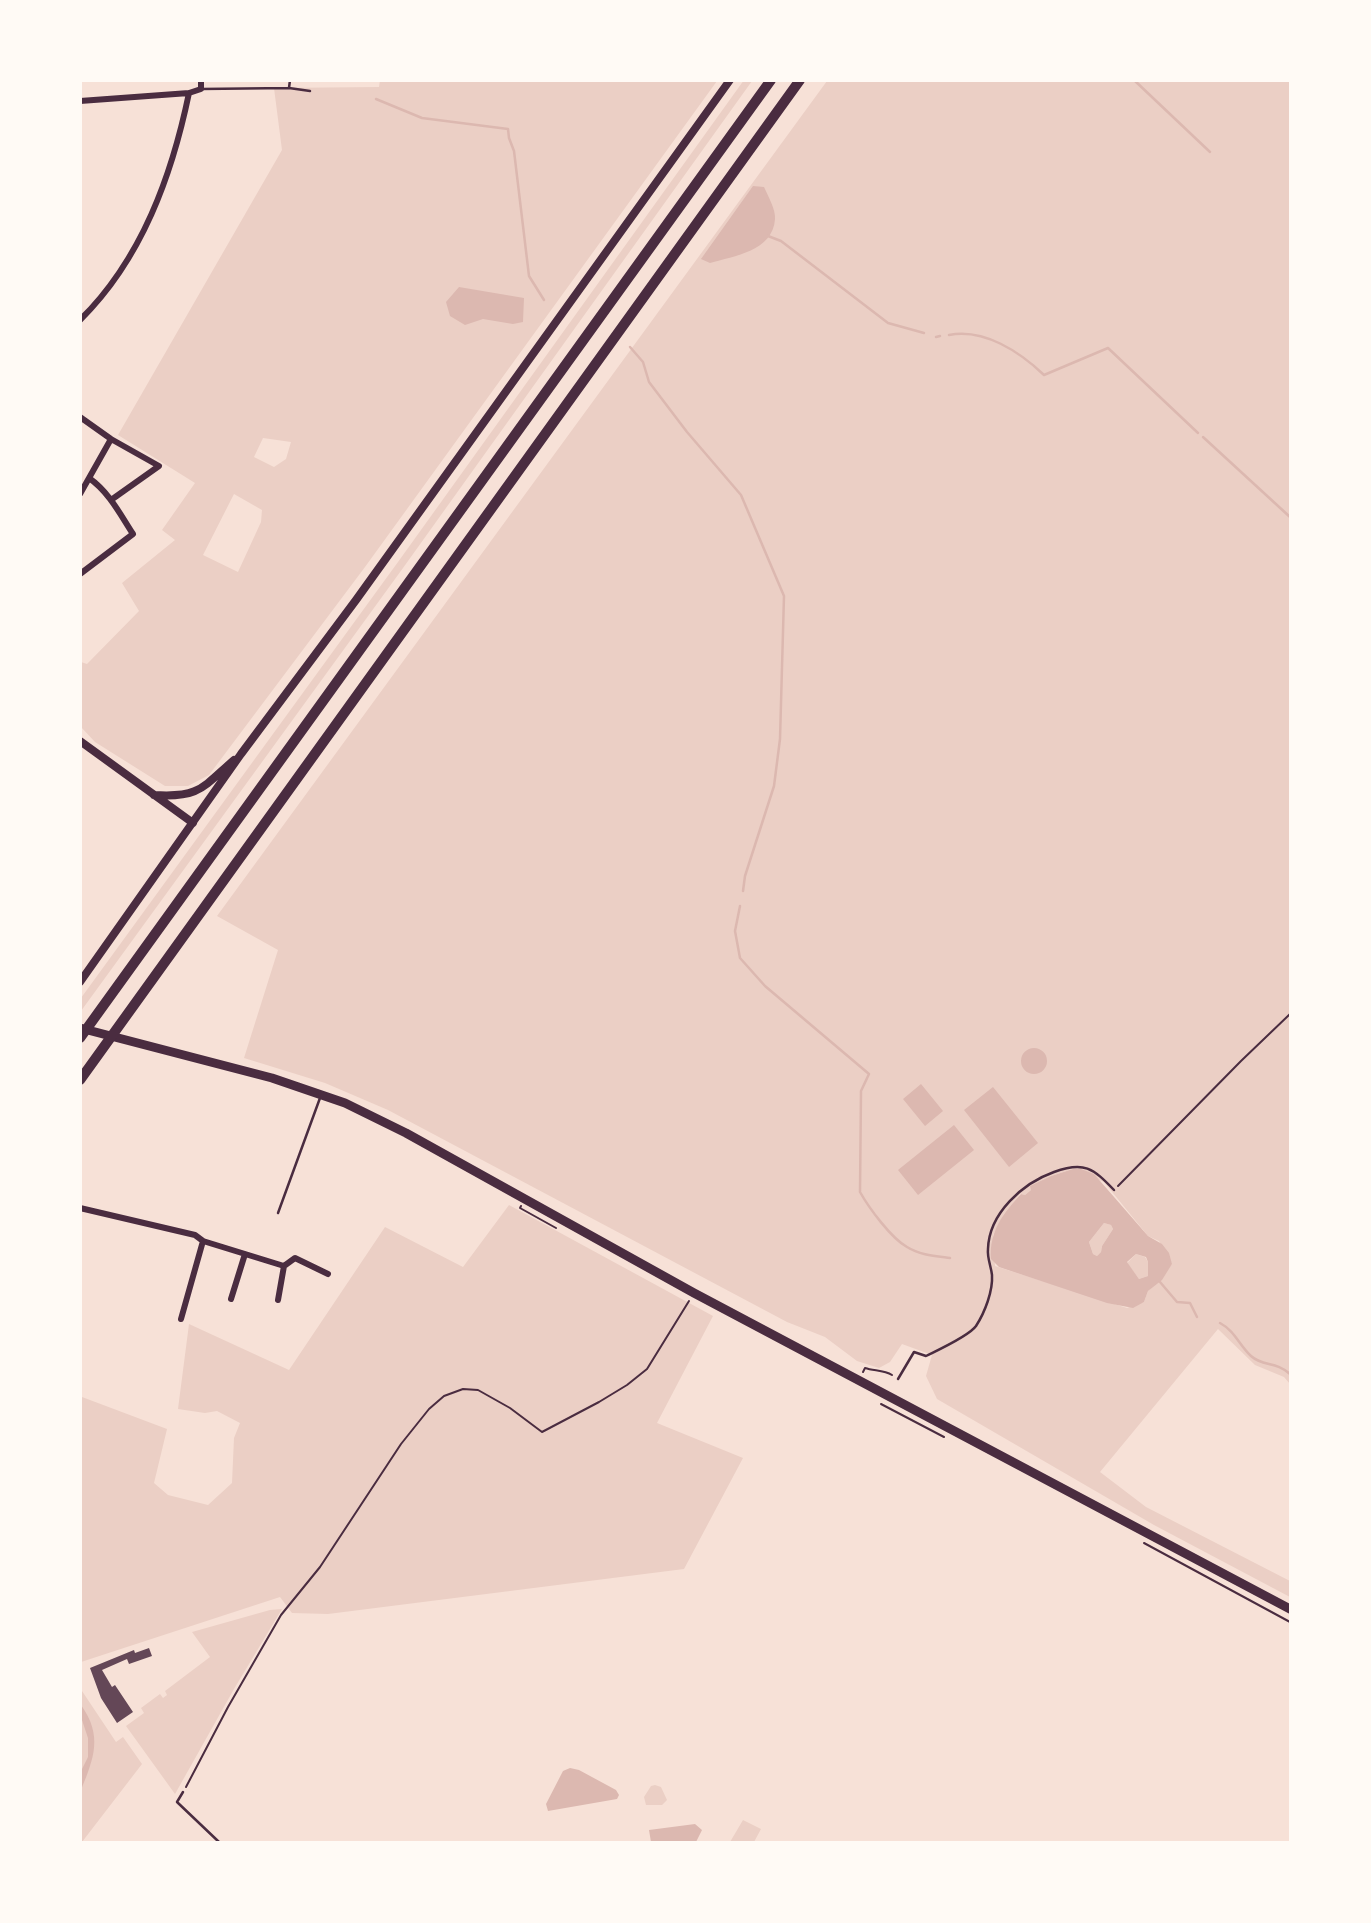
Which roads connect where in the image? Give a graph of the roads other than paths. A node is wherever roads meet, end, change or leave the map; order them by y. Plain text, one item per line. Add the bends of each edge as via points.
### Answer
1 (201, 80) edge
2 (290, 80) edge
3 (730, 80) edge
4 (771, 80) edge
5 (800, 80) edge
6 (289, 88) junction
7 (201, 89) junction
8 (310, 91) dead end
9 (190, 93) junction
10 (80, 101) edge
11 (80, 320) edge
12 (80, 417) edge
13 (111, 439) junction
14 (89, 478) junction
15 (80, 494) edge
16 (111, 500) junction
17 (80, 574) edge
18 (80, 741) edge
19 (241, 754) junction
20 (154, 795) junction
21 (193, 823) junction
22 (80, 982) edge
23 (80, 1028) edge
24 (80, 1038) edge
25 (80, 1080) edge
26 (321, 1094) junction
27 (1114, 1190) road end
28 (80, 1208) edge
29 (278, 1213) dead end
30 (203, 1241) junction
31 (245, 1254) junction
32 (284, 1266) junction
33 (328, 1274) dead end
34 (231, 1299) dead end
35 (278, 1300) dead end
36 (181, 1319) dead end
37 (898, 1379) road end
38 (1290, 1609) edge
39 (183, 1792) road end
40 (219, 1843) edge

1 - 7 street
2 - 6 lane
3 - 19 main road
4 - 24 highway
5 - 25 highway
6 - 7 lane
6 - 8 lane
7 - 9 street
9 - 10 street
9 - 11 street via 169,173 152,215 116,276
12 - 13 street
13 - 14 street
13 - 16 street via 159,466
14 - 15 street
14 - 16 street
16 - 17 street via 133,534
18 - 20 main road
19 - 20 main road via 195,792 180,797
19 - 21 main road
20 - 21 main road
21 - 22 main road
23 - 26 main road
26 - 29 lane
26 - 38 main road via 406,1133 694,1293
27 - 37 lane via 1097,1173 1081,1166 1041,1177 1016,1195 988,1239 992,1289 975,1328 926,1356 914,1352
28 - 30 street via 195,1235
30 - 31 street
30 - 36 street
31 - 32 street
31 - 34 street
32 - 33 street via 295,1258
32 - 35 street
39 - 40 lane via 177,1802

